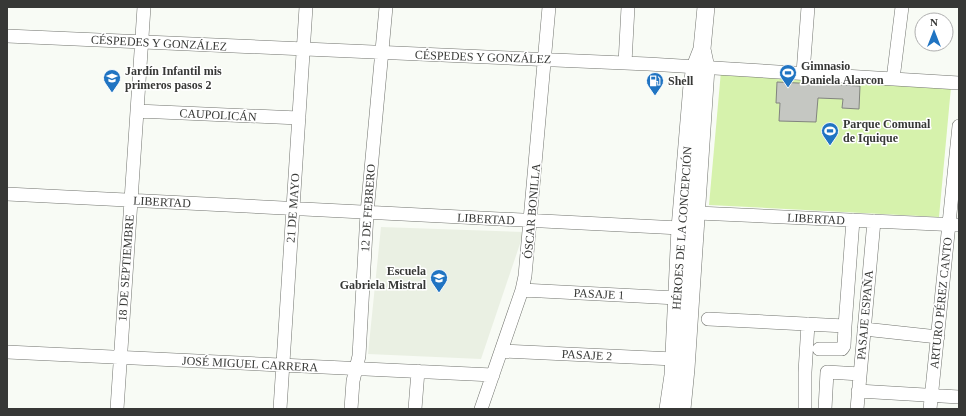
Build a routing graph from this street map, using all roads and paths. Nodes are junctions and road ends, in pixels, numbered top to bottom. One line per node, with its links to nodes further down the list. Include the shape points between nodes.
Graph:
1 (144, 7): 10 (street, 18 DE SEPTIEMBRE)
2 (306, 7): 11 (street, 21 DE MAYO)
3 (386, 7): 12 (street, 12 DE FEBRERO)
4 (549, 7): 13 (street, ÓSCAR BONILLA)
5 (628, 7): 14 (street)
6 (706, 7): 15 (main road, HÉROES DE LA CONCEPCIÓN)
7 (808, 7): 16 (street)
8 (902, 7): 17 (street)
9 (7, 36): 10 (street, CÉSPEDES Y GONZÁLEZ)
10 (142, 42): 11 (street, CÉSPEDES Y GONZÁLEZ); 19 (street, 18 DE SEPTIEMBRE)
11 (303, 49): 12 (street, CÉSPEDES Y GONZÁLEZ); 20 (street, 21 DE MAYO)
12 (382, 53): 13 (street, CÉSPEDES Y GONZÁLEZ); 25 (street, 12 DE FEBRERO)
13 (545, 60): 14 (street, CÉSPEDES Y GONZÁLEZ); 28 (street, ÓSCAR BONILLA)
14 (625, 63): 15 (street, CÉSPEDES Y GONZÁLEZ)
15 (700, 67): 16 (street, CÉSPEDES Y GONZÁLEZ); 26 (main road, HÉROES DE LA CONCEPCIÓN); 31 (main road, HÉROES DE LA CONCEPCIÓN, via 692,85)
16 (803, 73): 17 (street, CÉSPEDES Y GONZÁLEZ)
17 (893, 79): 18 (street, CÉSPEDES Y GONZÁLEZ)
18 (959, 83)
19 (137, 111): 20 (street, CAUPOLICÁN); 23 (street, 18 DE SEPTIEMBRE)
20 (298, 118): 24 (street, 21 DE MAYO)
21 (959, 126): 30 (street, ARTURO PÉREZ CANTO)
22 (7, 194): 23 (street, LIBERTAD)
23 (131, 200): 24 (street, LIBERTAD); 42 (street, 18 DE SEPTIEMBRE)
24 (293, 209): 25 (street, LIBERTAD); 44 (street, 21 DE MAYO)
25 (367, 213): 28 (street, LIBERTAD); 45 (street, 12 DE FEBRERO, via 359,356)
26 (696, 213): 27 (street, LIBERTAD); 31 (street); 60 (main road, HÉROES DE LA CONCEPCIÓN)
27 (853, 220): 29 (street, LIBERTAD); 36 (street)
28 (531, 221): 31 (street, LIBERTAD); 32 (street, ÓSCAR BONILLA)
29 (874, 222): 30 (street, LIBERTAD); 37 (street, PASAJE ESPAÑA)
30 (954, 225): 38 (street, ARTURO PÉREZ CANTO)
31 (680, 228): 33 (main road, HÉROES DE LA CONCEPCIÓN)
32 (522, 290): 33 (street, PASAJE 1); 40 (street, ÓSCAR BONILLA)
33 (677, 298): 43 (main road, HÉROES DE LA CONCEPCIÓN)
34 (708, 319): 35 (street)
35 (808, 324): 36 (street); 47 (street)
36 (845, 326): 39 (street, via 842,349)
37 (864, 329): 38 (street); 49 (street, PASAJE ESPAÑA)
38 (938, 337): 52 (street, ARTURO PÉREZ CANTO)
39 (819, 350)
40 (501, 351): 43 (street, PASAJE 2); 50 (street, ÓSCAR BONILLA)
41 (7, 352): 42 (street, JOSÉ MIGUEL CARRERA)
42 (120, 358): 44 (street, JOSÉ MIGUEL CARRERA); 54 (street, 18 DE SEPTIEMBRE)
43 (674, 359): 59 (main road, HÉROES DE LA CONCEPCIÓN)
44 (283, 365): 45 (street, JOSÉ MIGUEL CARRERA); 55 (street, 21 DE MAYO)
45 (356, 368): 46 (street, JOSÉ MIGUEL CARRERA); 56 (street, 12 DE FEBRERO)
46 (418, 371): 50 (street, JOSÉ MIGUEL CARRERA); 57 (street)
47 (805, 372): 48 (street); 61 (street)
48 (828, 372): 49 (street); 62 (street)
49 (860, 374): 51 (street, PASAJE ESPAÑA)
50 (493, 375): 58 (street, ÓSCAR BONILLA)
51 (858, 391): 52 (street); 63 (street, PASAJE ESPAÑA)
52 (932, 395): 53 (street); 64 (street, ARTURO PÉREZ CANTO)
53 (959, 397)
54 (117, 409)
55 (280, 409)
56 (351, 409)
57 (415, 409)
58 (481, 409)
59 (668, 409)
60 (682, 409)
61 (805, 409)
62 (825, 409)
63 (857, 409)
64 (930, 409)

